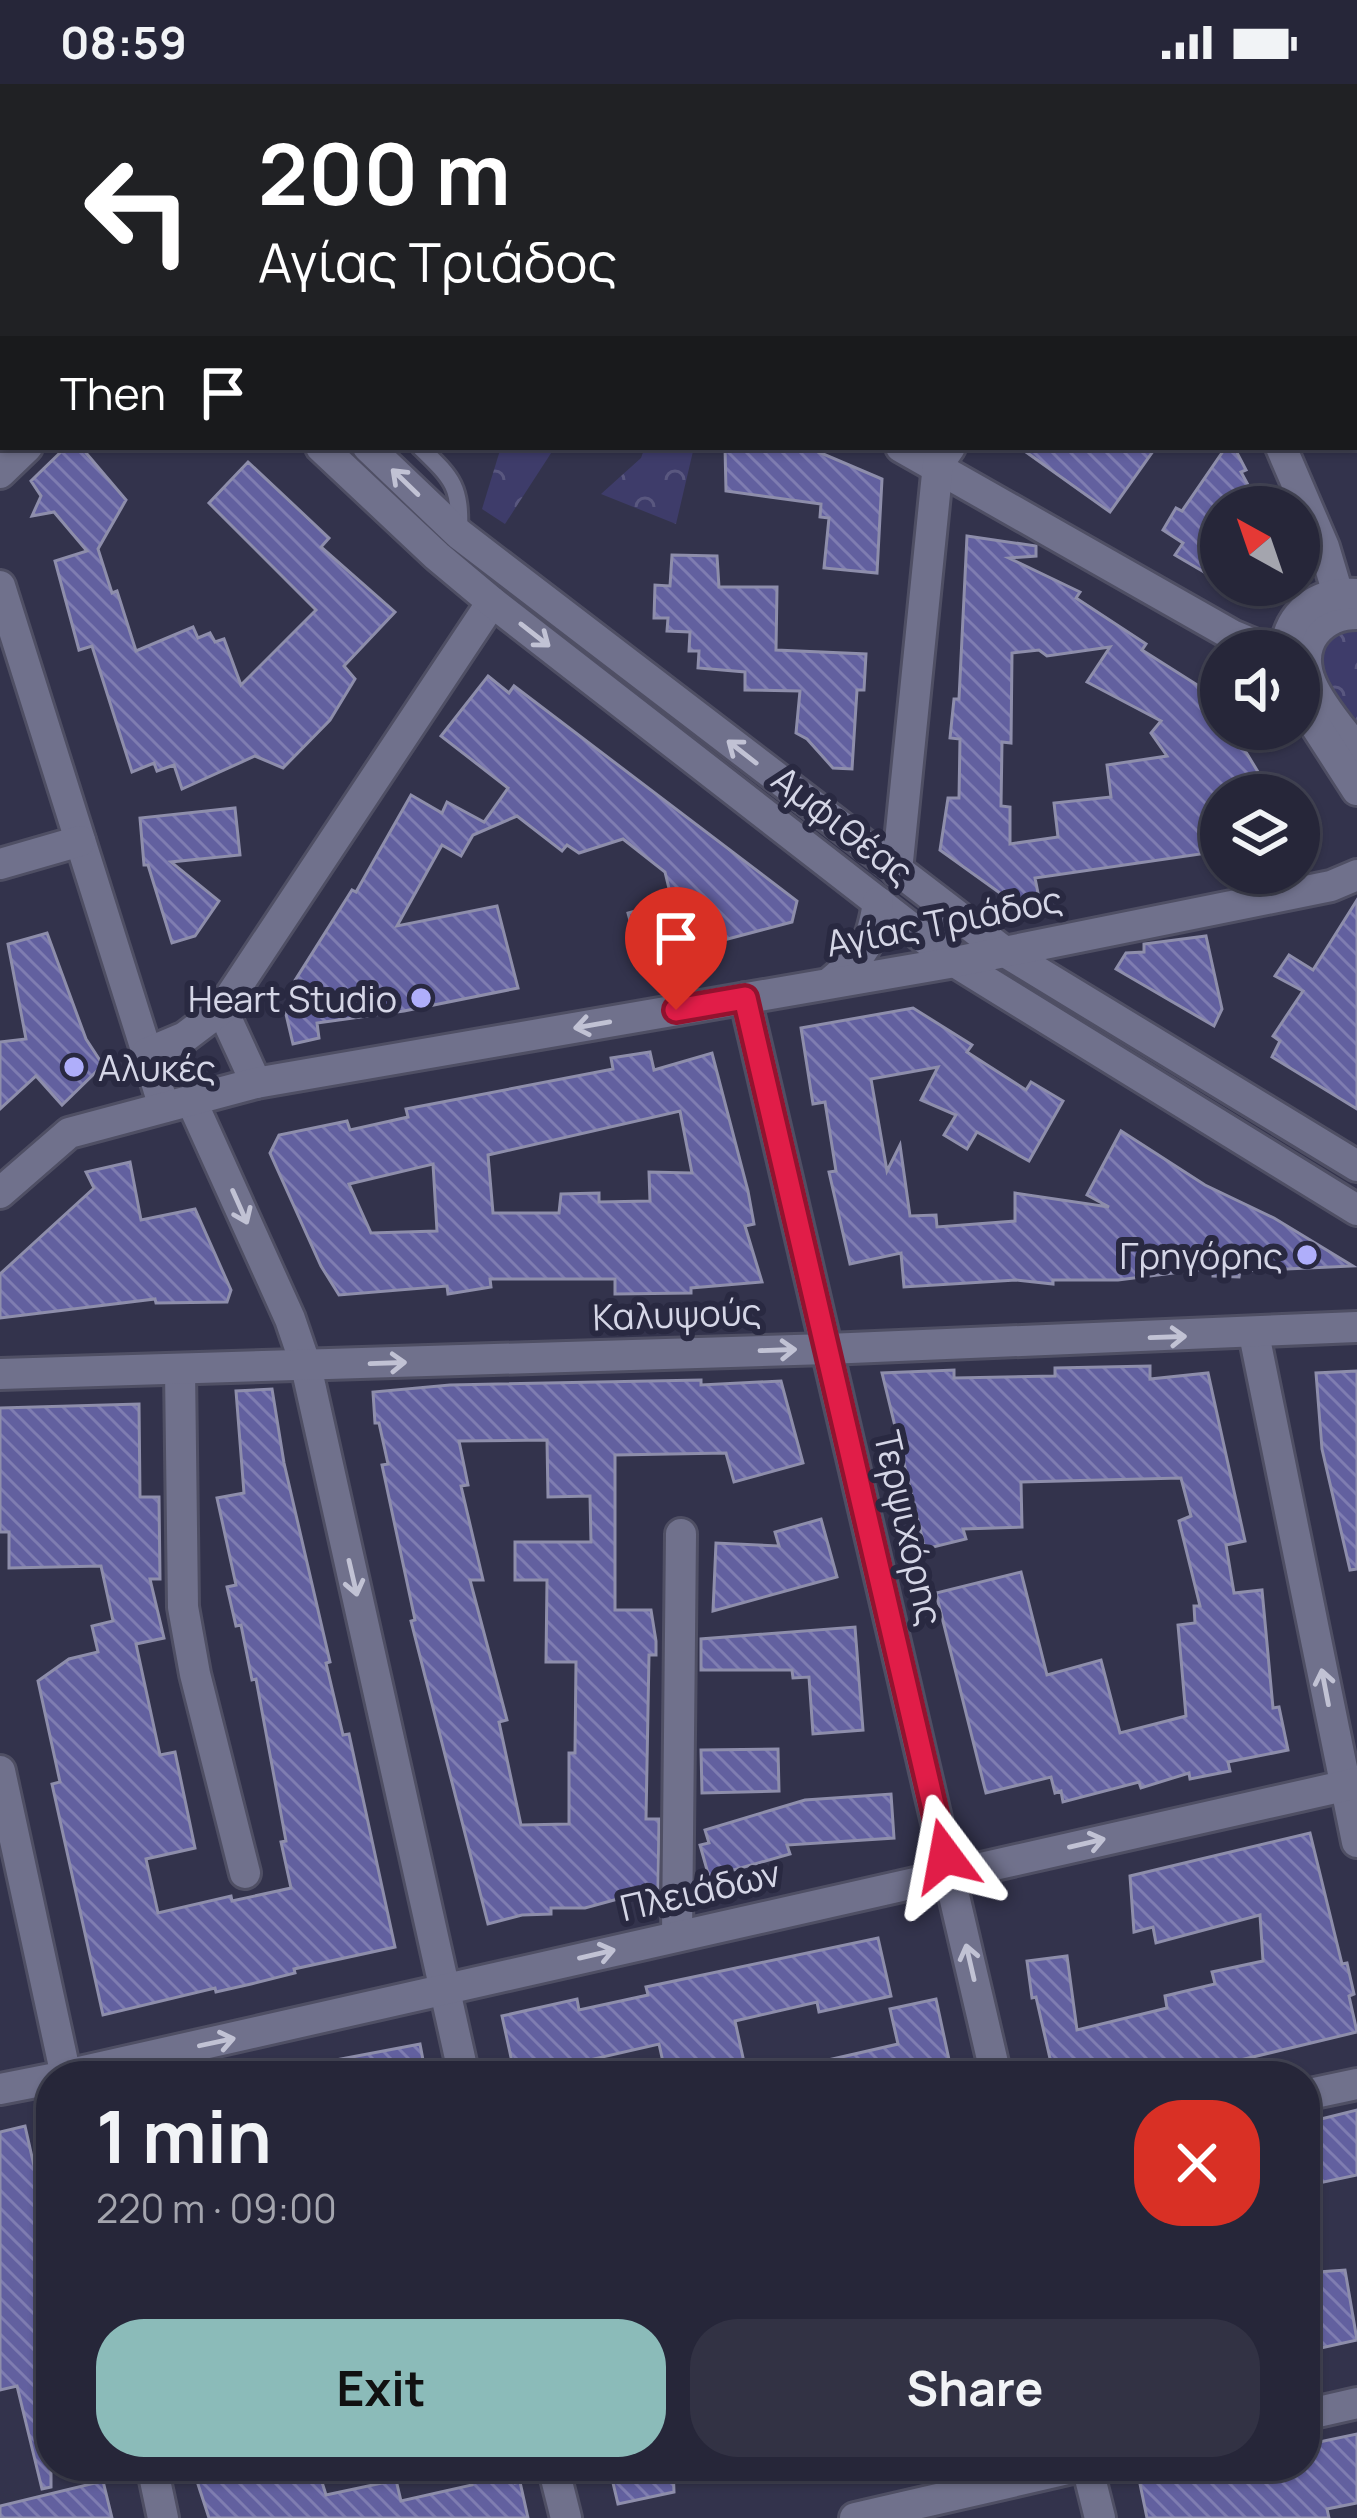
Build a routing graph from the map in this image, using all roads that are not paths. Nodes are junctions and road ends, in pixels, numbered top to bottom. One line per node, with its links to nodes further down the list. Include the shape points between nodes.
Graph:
1 (24, 450): 7 (street)
2 (324, 450): 11 (street, Αμφιθέας)
3 (371, 450): 8 (street, Αμφιθέας, one-way to 3)
4 (423, 450): 8 (lane, via 458,491)
5 (1282, 450): 10 (street)
6 (944, 456): 12 (street); 19 (street)
7 (0, 473)
8 (459, 535): 19 (street, Αμφιθέας, one-way to 8)
9 (0, 586): 17 (street)
10 (1350, 600): 13 (street, via 1314,602); 15 (street, via 1319,628 1306,660 1312,686)
11 (492, 602): 21 (street, Αμφιθέας, one-way to 21); 26 (street)
12 (1224, 630)
13 (1289, 630)
14 (1320, 733): 16 (street)
15 (1357, 750)
16 (1357, 790)
17 (80, 841): 18 (street); 27 (street)
18 (0, 864)
19 (897, 871): 22 (street, Αμφιθέας)
20 (1357, 874): 22 (street, Αγίας Τριάδος, via 1331,886)
21 (878, 902): 23 (street, Αμφιθέας); 24 (street, via 860,957)
22 (1002, 950): 23 (street, Αγίας Τριάδος); 30 (street, Αμφιθέας)
23 (955, 962): 24 (street, Αγίας Τριάδος); 32 (street, Αμφιθέας)
24 (830, 983): 25 (street, Αγίας Τριάδος)
25 (745, 998): 28 (street, Αγίας Τριάδος, one-way to 28); 35 (street, Τερψιχόρης)
26 (222, 1009): 27 (street); 28 (street)
27 (147, 1053): 29 (street)
28 (256, 1083): 29 (street, Αγίας Τριάδος)
29 (177, 1103): 31 (street, Αγίας Τριάδος, via 68,1133); 36 (street, one-way to 36, via 290,1319)
30 (1357, 1166)
31 (0, 1193)
32 (1357, 1210)
33 (1357, 1327): 34 (street, Καλυψούς)
34 (1254, 1334): 35 (street, Καλυψούς, one-way to 34); 41 (street, one-way to 34)
35 (827, 1349): 36 (street, Καλυψούς, one-way to 35); 44 (street, Τερψιχόρης)
36 (306, 1366): 37 (street, Καλυψούς); 46 (street, one-way to 46)
37 (180, 1370): 38 (street, Καλυψούς); 43 (street, via 183,1607)
38 (0, 1374)
39 (681, 1534): 45 (street)
40 (0, 1771): 47 (street)
41 (1351, 1785): 42 (street); 44 (street, Πλειάδων, one-way to 41)
42 (1357, 1842)
43 (245, 1873)
44 (949, 1874): 45 (street, Πλειάδων); 50 (street, Τερψιχόρης, one-way to 44)
45 (677, 1935): 46 (street, Πλειάδων, one-way to 45)
46 (446, 1989): 48 (street, Πλειάδων, one-way to 46); 49 (street)
47 (61, 2061)
48 (130, 2061)
49 (461, 2061)
50 (993, 2061)
51 (36, 2081): 53 (street)
52 (1357, 2084): 54 (street)
53 (0, 2089)
54 (1320, 2092)
55 (1357, 2403): 56 (street)
56 (1320, 2412)
57 (155, 2481): 61 (street)
58 (557, 2481): 62 (street)
59 (1018, 2481): 63 (street)
60 (1089, 2481): 64 (street)
61 (164, 2518)
62 (566, 2518)
63 (855, 2518)
64 (1100, 2518)

